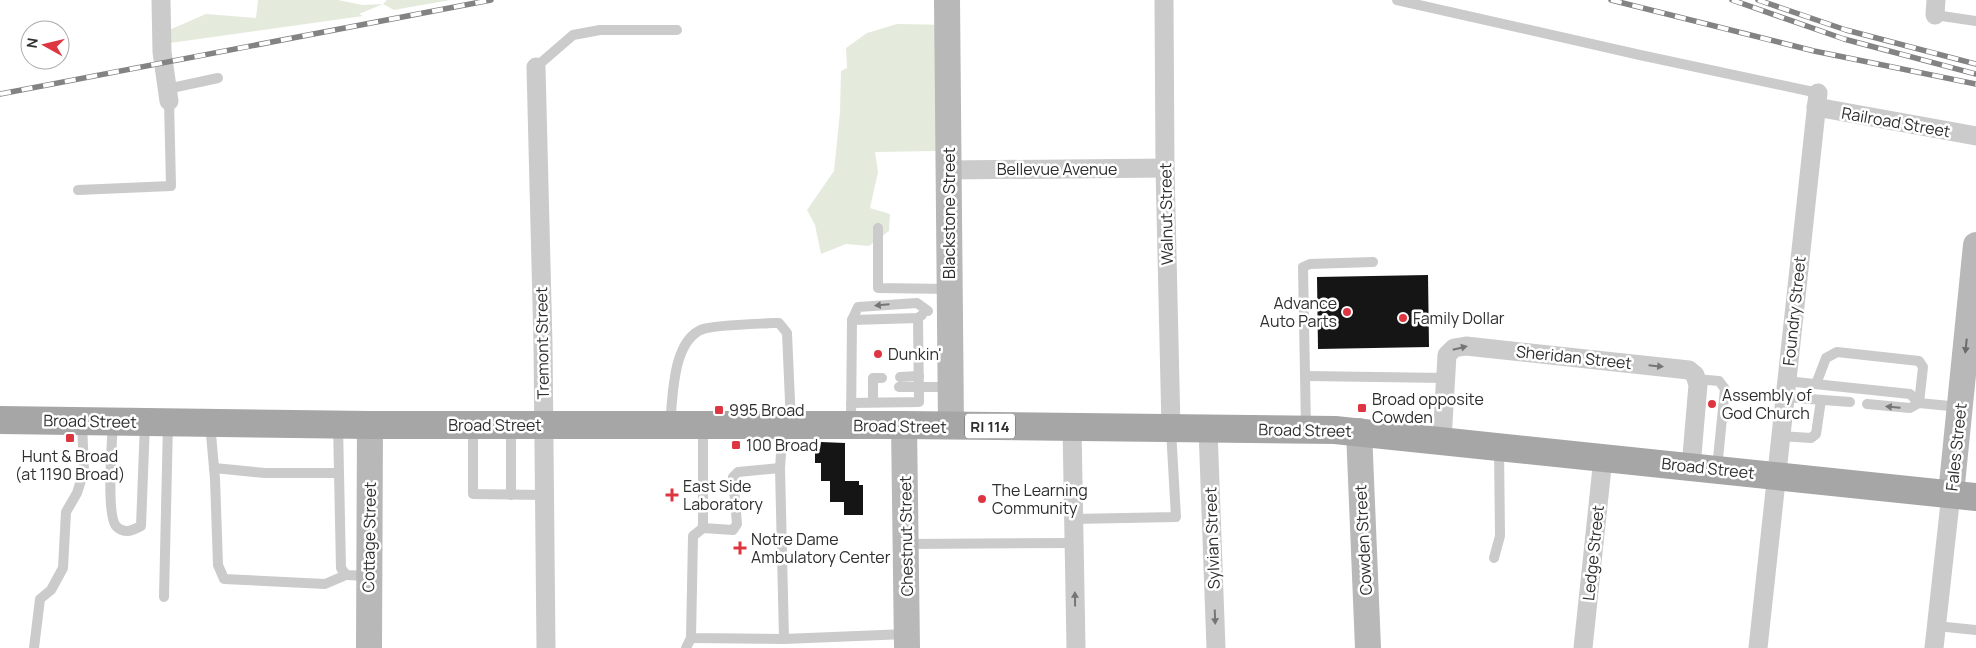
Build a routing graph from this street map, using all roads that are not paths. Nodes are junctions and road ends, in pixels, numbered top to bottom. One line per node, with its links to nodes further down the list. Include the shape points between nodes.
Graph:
1 (161, 0): 10 (street)
2 (947, 0): 14 (street, Blackstone Street)
3 (1164, 0): 13 (street, Walnut Street)
4 (1397, 0): 11 (lane, via 1640,55)
5 (1936, 7): 6 (lane)
6 (1976, 21)
7 (677, 30): 8 (lane, via 600,30 573,35)
8 (536, 68): 48 (street, Tremont Street)
9 (218, 78): 10 (lane)
10 (168, 95): 15 (lane, via 171,186)
11 (1817, 100): 12 (street, Railroad Street); 30 (street, Foundry Street)
12 (1976, 136)
13 (1165, 168): 14 (street, Bellevue Avenue); 54 (street, Walnut Street)
14 (949, 170): 19 (street, Blackstone Street)
15 (78, 190)
16 (878, 228): 19 (lane, via 878,288)
17 (1976, 245): 36 (street, Fales Street, one-way to 36)
18 (1373, 262): 23 (lane, via 1303,267)
19 (943, 304): 20 (lane); 21 (lane, one-way to 21, via 917,302 858,307); 29 (street, Blackstone Street)
20 (918, 318): 21 (lane); 22 (lane)
21 (852, 320): 37 (lane)
22 (919, 376): 28 (lane); 28 (lane, via 900,382)
23 (1306, 376): 24 (lane); 56 (lane)
24 (1446, 378): 25 (street, Sheridan Street, one-way to 25, via 1447,355 1454,348 1466,346 1690,370); 59 (street, Sheridan Street)
25 (1696, 379): 64 (street); 64 (lane, via 1719,381 1725,389)
26 (879, 384): 32 (lane)
27 (1816, 384): 30 (lane); 34 (lane, via 1910,394); 34 (lane, via 1826,358 1837,352 1919,360 1923,367)
28 (919, 387): 29 (lane); 38 (lane)
29 (951, 387): 52 (street, Blackstone Street)
30 (1785, 389): 31 (lane); 58 (street, Foundry Street)
31 (1821, 400): 33 (lane); 58 (lane, via 1816,434 1811,438)
32 (873, 402): 37 (lane); 38 (lane)
33 (1850, 402)
34 (1919, 403): 35 (lane, one-way to 35, via 1910,408); 36 (lane)
35 (1867, 404)
36 (1960, 408): 68 (street, Fales Street)
37 (851, 414): 38 (main road, Broad Street / RI 114); 51 (main road, Broad Street / RI 114)
38 (916, 416): 52 (main road, Broad Street / RI 114); 73 (street, Chestnut Street)
39 (0, 420): 40 (main road, Broad Street / RI 114)
40 (82, 422): 41 (main road, Broad Street / RI 114); 83 (lane, via 84,471 66,512 63,568 52,590 40,599)
41 (113, 422): 42 (main road, Broad Street / RI 114); 42 (lane, via 110,510 115,525 129,532 141,526)
42 (156, 422): 43 (main road, Broad Street / RI 114); 76 (lane)
43 (210, 423): 44 (main road, Broad Street / RI 114); 62 (lane)
44 (338, 425): 45 (main road, Broad Street / RI 114); 65 (lane)
45 (370, 425): 46 (main road, Broad Street / RI 114); 75 (street, Cottage Street)
46 (473, 425): 47 (main road, Broad Street / RI 114); 67 (lane, via 473,494)
47 (511, 425): 48 (main road, Broad Street / RI 114); 67 (lane)
48 (543, 425): 49 (main road, Broad Street / RI 114); 69 (street, Tremont Street)
49 (670, 425): 50 (main road, Broad Street / RI 114); 51 (lane, via 676,364 690,338 702,329 779,323 787,333)
50 (703, 425): 51 (main road, Broad Street / RI 114); 71 (lane)
51 (787, 425): 63 (lane)
52 (951, 426): 53 (main road, Broad Street / RI 114)
53 (1072, 427): 54 (main road, Broad Street / RI 114); 70 (street)
54 (1171, 428): 55 (main road, Broad Street / RI 114); 70 (lane, via 1176,517)
55 (1208, 429): 56 (main road, Broad Street / RI 114); 87 (street, Sylvian Street, one-way to 87)
56 (1306, 430): 57 (main road, Broad Street / RI 114)
57 (1358, 431): 59 (main road, Broad Street / RI 114); 88 (street, Cowden Street)
58 (1780, 436): 66 (street, Foundry Street)
59 (1442, 440): 60 (main road, Broad Street / RI 114)
60 (1499, 447): 61 (main road, Broad Street / RI 114); 74 (lane, via 1500,536)
61 (1603, 458): 64 (main road, Broad Street / RI 114); 89 (street, Ledge Street)
62 (214, 468): 65 (lane, via 265,474); 75 (lane, via 218,565 224,579 325,584)
63 (780, 468): 71 (lane, via 738,472 733,477 738,524 733,530); 79 (lane)
64 (1704, 468): 66 (main road, Broad Street / RI 114)
65 (338, 473): 75 (lane, via 341,568)
66 (1776, 475): 68 (main road, Broad Street / RI 114); 90 (street, Foundry Street)
67 (511, 495): 69 (lane)
68 (1964, 495): 77 (street, Fales Street)
69 (544, 496): 85 (street, Tremont Street)
70 (1073, 519): 72 (street)
71 (703, 528): 81 (lane, via 694,536)
72 (1074, 543): 73 (lane); 86 (street, one-way to 72)
73 (906, 544): 80 (street, Chestnut Street)
74 (1494, 558)
75 (357, 575): 84 (street, Cottage Street)
76 (164, 597)
77 (1936, 626): 78 (lane); 91 (street, Fales Street)
78 (1976, 630)
79 (784, 639): 81 (lane); 82 (lane)
80 (907, 641): 82 (lane)
81 (689, 643)
82 (813, 643)
83 (34, 648)
84 (369, 648)
85 (546, 648)
86 (1076, 648)
87 (1216, 648)
88 (1368, 648)
89 (1583, 648)
90 (1758, 648)
91 (1934, 648)

